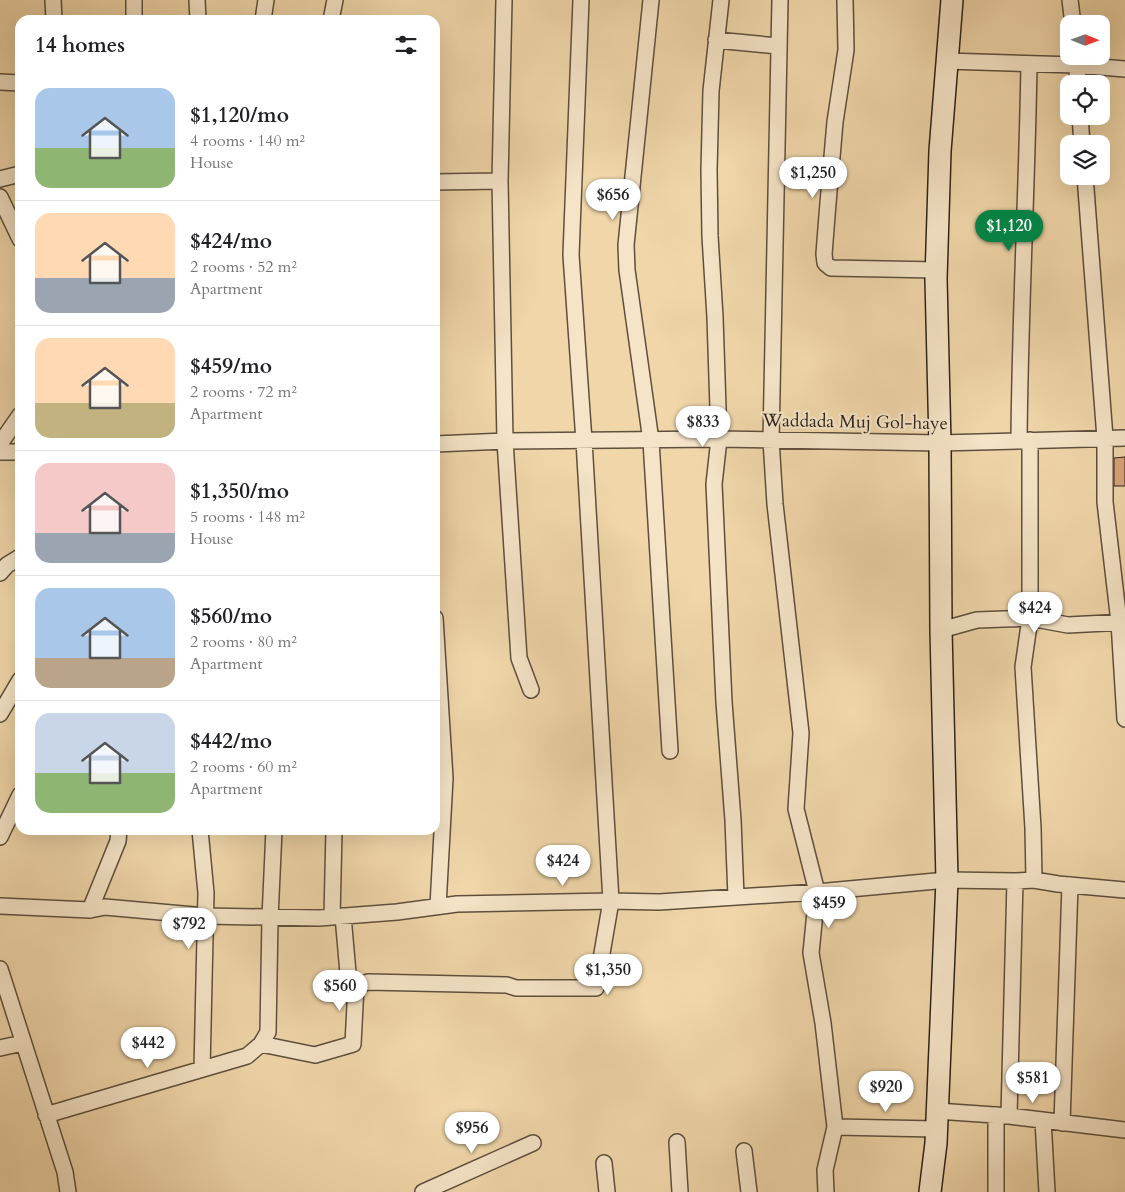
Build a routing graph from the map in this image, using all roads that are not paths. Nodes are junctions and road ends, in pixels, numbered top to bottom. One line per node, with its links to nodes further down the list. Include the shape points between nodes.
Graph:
1 (54, 0): 14 (street)
2 (134, 0): 15 (street)
3 (197, 0): 16 (street)
4 (266, 0): 17 (street)
5 (335, 0): 18 (street)
6 (504, 0): 31 (street)
7 (581, 0): 43 (street, via 570,255)
8 (651, 0): 44 (street, via 626,245)
9 (721, 0): 20 (street)
10 (780, 0): 21 (street)
11 (845, 0): 36 (street, via 846,50 835,122 824,254 826,263 831,268)
12 (952, 0): 22 (main road)
13 (1070, 0): 19 (street)
14 (54, 15)
15 (134, 15)
16 (198, 15)
17 (264, 15)
18 (332, 15)
19 (1072, 15)
20 (716, 40): 21 (street); 40 (street, via 711,91 710,236)
21 (778, 46): 41 (street)
22 (947, 61): 24 (street); 36 (main road, via 940,151)
23 (1060, 62): 24 (street)
24 (1028, 64): 42 (street, via 1020,353)
25 (1100, 65): 26 (street)
26 (1125, 69)
27 (0, 82): 28 (street)
28 (15, 84)
29 (15, 175): 30 (street)
30 (0, 179)
31 (500, 181): 32 (street); 45 (street)
32 (440, 182)
33 (1086, 185): 38 (street)
34 (0, 198): 35 (street)
35 (15, 229)
36 (937, 270): 46 (main road)
37 (15, 422): 47 (street)
38 (1105, 438): 39 (street, Waddada Muj Gol-haye); 42 (street, Waddada Muj Gol-haye); 54 (street, via 1105,502)
39 (1125, 438)
40 (719, 439): 41 (street, Waddada Muj Gol-haye); 44 (street, Waddada Muj Gol-haye); 74 (street, via 714,484)
41 (771, 440): 46 (street, Waddada Muj Gol-haye); 73 (street, via 775,504 801,733 796,809)
42 (1024, 440): 46 (street, Waddada Muj Gol-haye); 53 (street)
43 (584, 441): 44 (street, Waddada Muj Gol-haye); 45 (street, Waddada Muj Gol-haye); 75 (street)
44 (651, 441): 61 (street)
45 (505, 442): 48 (street, Waddada Muj Gol-haye); 57 (street, via 519,658)
46 (940, 443): 55 (main road)
47 (0, 444)
48 (440, 444)
49 (0, 452): 50 (street)
50 (15, 452)
51 (15, 560): 52 (street)
52 (0, 573)
53 (1030, 618): 54 (street, via 1068,625); 55 (street, via 977,620); 69 (street, via 1023,667)
54 (1122, 622): 60 (street)
55 (941, 630): 68 (main road)
56 (15, 688): 59 (street)
57 (531, 690)
58 (440, 698): 77 (street, via 445,778)
59 (0, 714)
60 (1125, 719)
61 (670, 751)
62 (15, 806): 67 (street)
63 (119, 835): 78 (street)
64 (200, 835): 79 (street)
65 (274, 835): 81 (street)
66 (334, 835): 80 (street)
67 (0, 837)
68 (947, 880): 70 (street); 73 (street); 90 (main road)
69 (1034, 880): 70 (street); 71 (street)
70 (1015, 881): 89 (street)
71 (1070, 885): 72 (street); 92 (street)
72 (1125, 890)
73 (818, 892): 74 (street); 93 (street, via 811,953)
74 (736, 897): 75 (street, via 659,902)
75 (610, 901): 77 (street); 83 (street, via 596,988 368,982)
76 (0, 906): 78 (street)
77 (438, 906): 80 (street)
78 (90, 910): 79 (street, via 105,907)
79 (205, 916): 81 (street); 87 (street)
80 (337, 917): 81 (street); 83 (street, via 348,973)
81 (270, 918): 85 (street, via 268,1032)
82 (0, 969): 84 (street)
83 (356, 986): 85 (street, via 353,1044 314,1055)
84 (23, 1044): 86 (street); 88 (street)
85 (261, 1044): 87 (street, via 247,1056)
86 (0, 1048)
87 (202, 1069): 88 (street)
88 (46, 1115): 99 (street, via 65,1172)
89 (1002, 1116): 90 (street); 91 (street); 106 (street)
90 (937, 1120): 93 (street); 105 (main road)
91 (1044, 1120): 92 (street); 107 (street)
92 (1062, 1123): 94 (street)
93 (835, 1127): 104 (street, via 825,1170)
94 (1125, 1130)
95 (677, 1142): 102 (street)
96 (533, 1143): 100 (street)
97 (744, 1151): 103 (street)
98 (604, 1163): 101 (street)
99 (68, 1192)
100 (424, 1192)
101 (607, 1192)
102 (680, 1192)
103 (748, 1192)
104 (826, 1192)
105 (930, 1192)
106 (996, 1192)
107 (1047, 1192)

